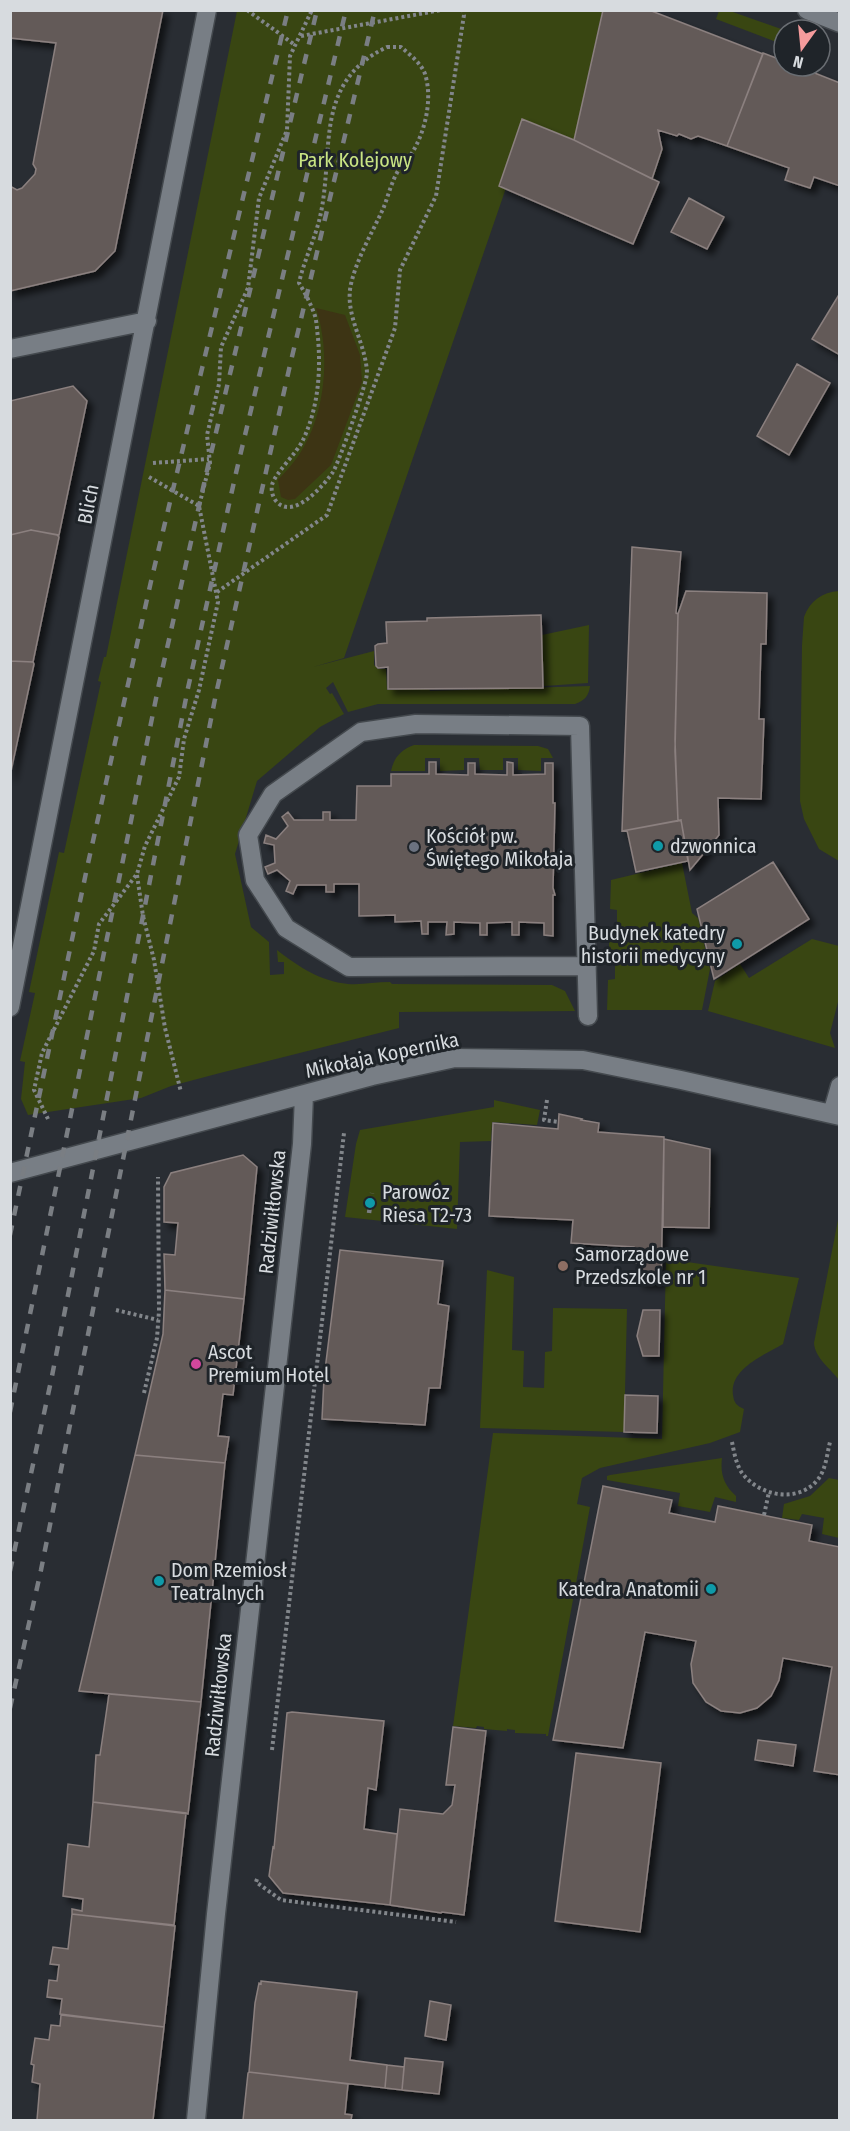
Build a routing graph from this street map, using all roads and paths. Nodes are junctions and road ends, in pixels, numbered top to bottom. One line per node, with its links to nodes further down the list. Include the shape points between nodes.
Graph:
1 (207, 10): 10 (street, Blich)
2 (247, 10): 9 (path)
3 (312, 10): 8 (path)
4 (441, 10): 8 (path)
5 (463, 10): 13 (path, via 436,196 400,270 395,328)
6 (807, 10): 7 (street)
7 (840, 23)
8 (300, 36): 9 (path)
9 (295, 45): 14 (path, via 290,56 287,130 258,198 248,288 221,346 219,384 207,435)
10 (147, 321): 11 (street); 23 (street, Blich)
11 (10, 349)
12 (367, 375): 13 (path); 17 (path); 17 (path, via 354,324 350,286 398,170 420,138 428,98 425,74 401,47 374,54 354,72 341,88 330,119 320,218 299,283 315,317 320,364 317,393 303,441 272,482 271,492 280,505 298,505)
13 (372, 389): 16 (path)
14 (209, 459): 15 (path); 19 (path)
15 (145, 463)
16 (345, 466): 17 (path); 20 (path, via 327,515)
17 (333, 471)
18 (143, 474): 19 (path)
19 (199, 506): 20 (path)
20 (217, 592): 21 (path, via 179,777 145,846)
21 (137, 874): 26 (path, via 142,916); 30 (path, via 99,924 94,951 42,1053 34,1090)
22 (587, 966): 22 (street, via 580,726 416,724 361,732 273,794 248,835 255,880 286,928 349,967); 24 (street)
23 (10, 1007)
24 (588, 1016)
25 (840, 1086): 29 (street)
26 (181, 1092)
27 (303, 1095): 29 (street, Mikołaja Kopernika, via 455,1058 583,1060); 33 (street, Mikołaja Kopernika); 45 (street, Radziwiłłowska, via 302,1144)
28 (548, 1100): 31 (path, via 544,1120)
29 (836, 1115)
30 (48, 1119)
31 (559, 1122)
32 (344, 1133): 42 (path)
33 (10, 1173)
34 (158, 1177): 36 (path)
35 (116, 1310): 36 (path)
36 (158, 1320): 37 (path)
37 (144, 1393)
38 (732, 1442): 40 (path, via 743,1474 758,1489)
39 (830, 1442): 40 (path, via 822,1473 807,1489 789,1496)
40 (769, 1492): 41 (path)
41 (764, 1515)
42 (272, 1751)
43 (258, 1870): 44 (path, via 256,1882 281,1900)
44 (456, 1922)
45 (196, 2121)

